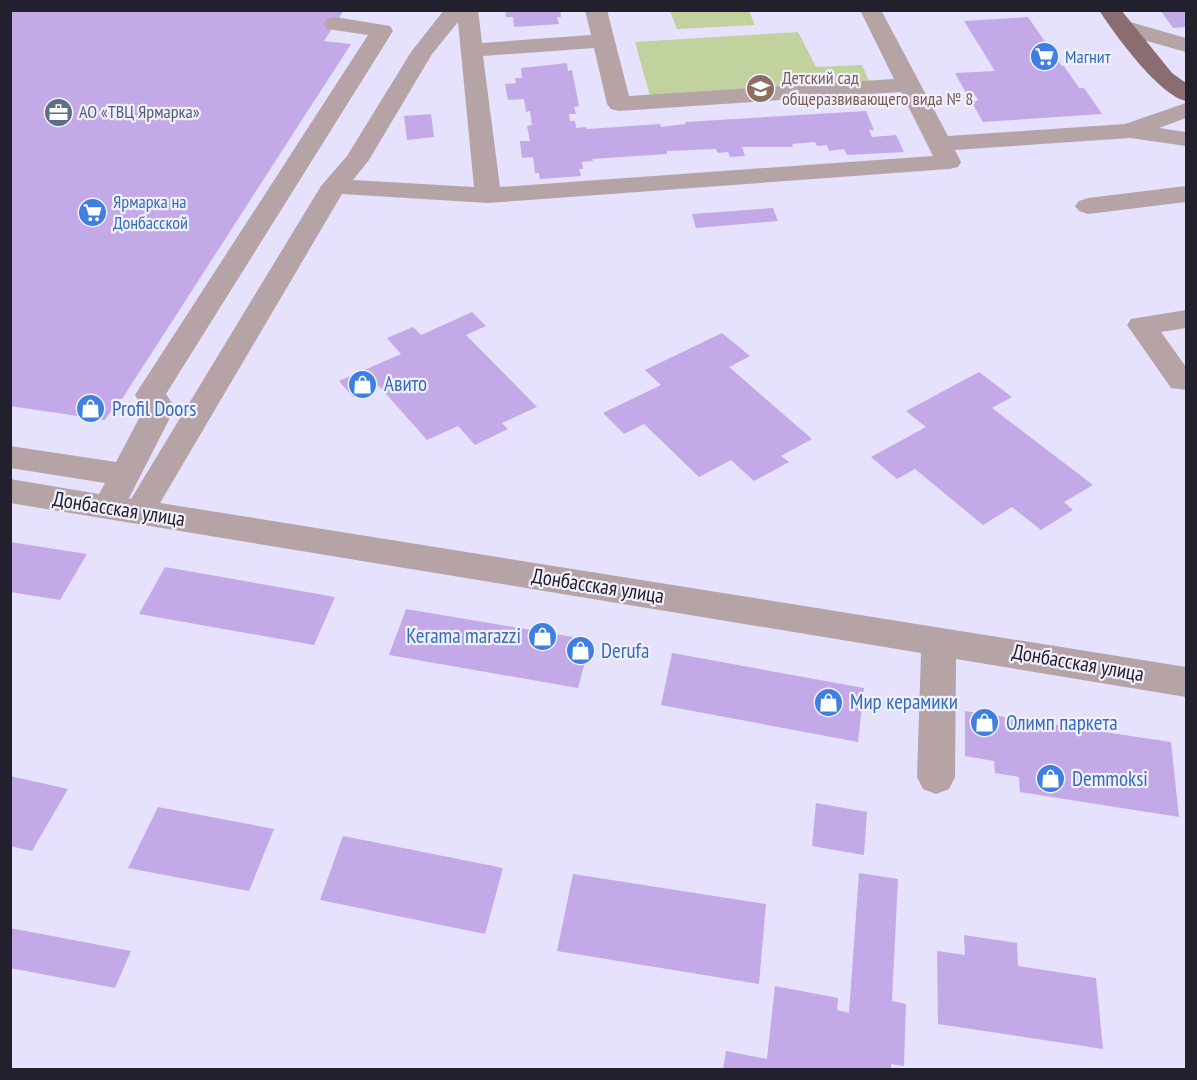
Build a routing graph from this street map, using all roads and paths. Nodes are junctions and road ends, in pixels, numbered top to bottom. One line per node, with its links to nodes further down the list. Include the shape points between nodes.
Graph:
1 (456, 10): 18 (street, via 422,52 357,160)
2 (467, 10): 9 (street)
3 (596, 10): 7 (street)
4 (870, 10): 11 (street)
5 (1116, 19): 8 (street); 10 (main road)
6 (335, 24): 25 (street, via 382,31 150,395 160,408)
7 (603, 41): 9 (street); 11 (street, via 619,104)
8 (1186, 45)
9 (471, 50): 20 (street)
10 (1164, 78): 12 (main road); 13 (street)
11 (909, 85): 17 (street)
12 (1186, 94)
13 (1186, 104)
14 (1186, 110): 15 (street)
15 (1128, 131): 16 (street); 17 (street)
16 (1186, 139)
17 (939, 144): 20 (street, via 948,162)
18 (334, 186): 20 (street); 27 (street)
19 (1186, 194): 21 (street)
20 (488, 195)
21 (1088, 206)
22 (1186, 319): 23 (street, via 1141,325)
23 (1185, 383)
24 (10, 457): 25 (street)
25 (124, 475): 27 (street)
26 (10, 491): 27 (street, Донбасская улица)
27 (123, 509): 28 (street, Донбасская улица)
28 (939, 642): 29 (street, Донбасская улица); 30 (street)
29 (1186, 682)
30 (936, 777)

